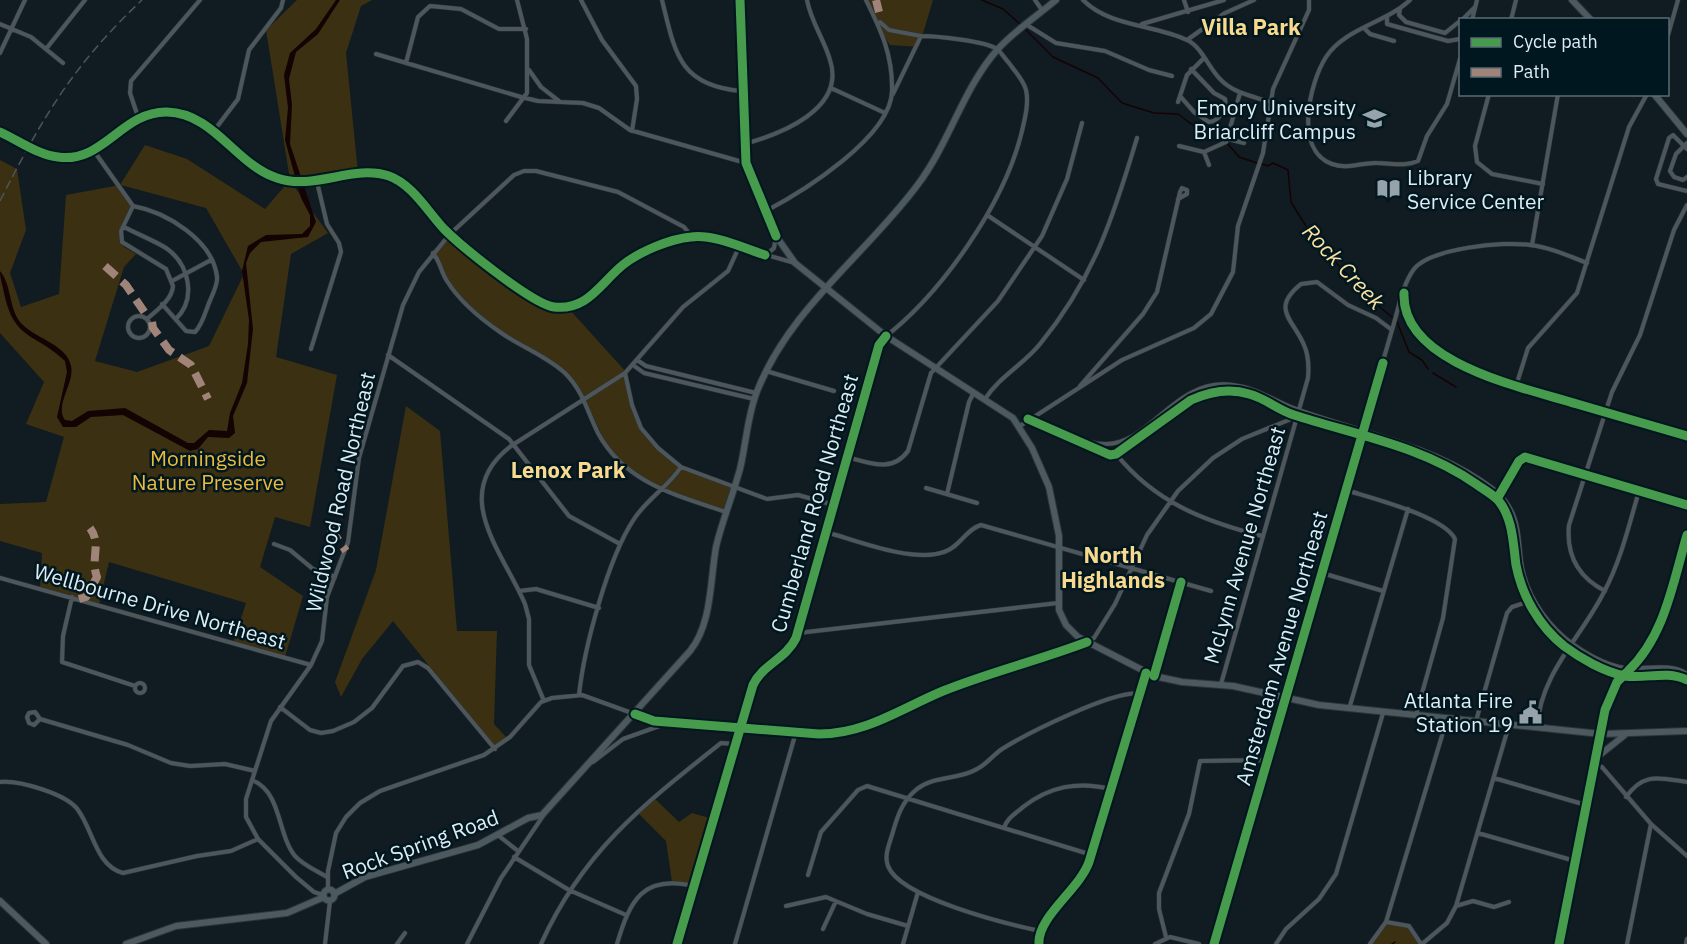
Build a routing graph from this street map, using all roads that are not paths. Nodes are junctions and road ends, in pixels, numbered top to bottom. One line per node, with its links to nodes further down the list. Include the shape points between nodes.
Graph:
1 (25, 0): 41 (street)
2 (85, 0): 47 (street)
3 (200, 0): 72 (street, via 131,81 130,93)
4 (283, 0): 77 (street, via 249,50 238,99)
5 (517, 0): 40 (street)
6 (581, 0): 75 (street, via 602,40 636,86)
7 (662, 0): 59 (street, via 674,45 686,67 706,84)
8 (740, 0): 59 (street)
9 (807, 0): 58 (street, via 831,63)
10 (866, 0): 28 (street)
11 (1035, 0): 25 (street)
12 (1056, 0): 25 (street)
13 (1083, 0): 38 (street, via 1099,13)
14 (1184, 0): 26 (street)
15 (1224, 0): 26 (street)
16 (1254, 0): 45 (street, via 1225,13)
17 (1309, 0): 70 (street, via 1309,10 1279,72)
18 (1410, 0): 24 (street)
19 (1477, 0): 23 (street)
20 (1516, 0): 31 (street)
21 (1572, 0): 32 (street)
22 (1678, 0): 42 (street)
23 (1475, 7): 29 (street); 30 (street)
24 (1400, 9): 27 (street); 34 (street, via 1404,21 1445,33)
25 (1043, 11): 37 (street)
26 (1188, 12): 38 (street)
27 (1387, 16): 33 (street); 36 (street)
28 (876, 18): 43 (street, via 889,30); 61 (street, via 889,48)
29 (1463, 18)
30 (1472, 18)
31 (1512, 18)
32 (1589, 18)
33 (1376, 22): 36 (street); 39 (street)
34 (1459, 22)
35 (0, 24): 41 (street)
36 (1387, 24): 44 (street, via 1448,41)
37 (1027, 25): 48 (street); 57 (street, via 1056,43 1104,51)
38 (1141, 25): 45 (street)
39 (1365, 28): 46 (street, via 1370,34); 54 (street, via 1327,55 1309,110 1311,141 1332,164 1357,167 1372,163 1408,165 1418,161 1427,136 1447,104)
40 (526, 29): 53 (street, via 506,30 461,9 430,6 418,18); 55 (street)
41 (11, 30): 47 (street, via 31,37); 49 (street)
42 (1669, 32)
43 (921, 36): 48 (street); 61 (street)
44 (1459, 39)
45 (1186, 40): 51 (street)
46 (1394, 41)
47 (46, 49): 52 (street)
48 (998, 49): 99 (street, Cumberland Road Northeast, via 1023,81 1026,103 1010,169); 116 (street, via 919,183)
49 (0, 53)
50 (376, 54): 53 (street)
51 (1204, 58): 56 (street); 60 (street, via 1220,79)
52 (63, 63)
53 (406, 63): 67 (street)
54 (1459, 65)
55 (528, 69): 67 (street); 68 (street, via 541,87)
56 (1191, 69): 62 (street); 62 (street, via 1225,99 1224,108 1217,120 1209,122)
57 (1172, 76)
58 (831, 88): 71 (street); 82 (street, via 813,111 782,132)
59 (742, 90): 82 (street)
60 (1240, 93): 70 (street); 80 (street)
61 (892, 94): 71 (street)
62 (1180, 96): 69 (street)
63 (1488, 96): 92 (street, via 1474,146 1477,162 1492,174)
64 (1558, 96): 92 (street)
65 (1646, 96): 111 (street, via 1631,122)
66 (1656, 96): 78 (street)
67 (524, 98): 68 (street); 73 (street)
68 (560, 101): 75 (street, via 599,108)
69 (1178, 102)
70 (1270, 102): 140 (street, via 1263,153 1238,226 1232,277 1211,314 1197,326 1127,357)
71 (885, 113): 98 (street, via 839,164)
72 (138, 117): 77 (street, via 177,113 196,119); 85 (street)
73 (506, 121)
74 (1082, 123): 106 (street, via 1067,179)
75 (632, 131): 87 (street)
76 (0, 132): 85 (street, via 58,158)
77 (213, 132): 91 (street, via 263,172 291,181)
78 (1687, 134)
79 (1137, 138): 114 (street, via 1098,255)
80 (1228, 140): 81 (street); 86 (street)
81 (1244, 143)
82 (744, 144): 87 (street)
83 (1179, 146): 86 (street)
84 (1686, 146): 89 (street, via 1673,161 1670,171); 93 (street, via 1674,135 1669,138 1656,179 1658,184)
85 (94, 151): 97 (street)
86 (1204, 152): 88 (street)
87 (746, 163): 98 (street)
88 (1209, 165)
89 (1674, 177): 90 (street); 93 (street)
90 (1687, 177)
91 (318, 182): 101 (street, via 363,172 391,177 409,189); 126 (street, via 327,224 341,252)
92 (1543, 184): 104 (street)
93 (1670, 187): 94 (street)
94 (1687, 191)
95 (1178, 199): 140 (street, via 1162,278 1153,298 1138,320)
96 (1687, 205): 149 (street, via 1674,230 1640,335)
97 (133, 207): 100 (street); 109 (street, via 188,230)
98 (765, 212): 102 (street)
99 (987, 215): 106 (street); 125 (street, Cumberland Road Northeast, via 939,281)
100 (123, 227): 112 (street, via 167,249); 115 (street, via 122,242 163,266)
101 (450, 234): 103 (street, Wildwood Road Northeast, via 510,178 532,171 628,196 684,227); 103 (street, via 531,298 560,308 587,299 632,259); 107 (street, Wildwood Road Northeast)
102 (776, 236): 108 (street, via 774,248); 110 (street)
103 (692, 237): 105 (street)
104 (1532, 245): 111 (street, Amsterdam Avenue Northeast); 117 (street, Amsterdam Avenue Northeast, via 1493,245 1432,257 1414,270)
105 (739, 247): 108 (street); 128 (street, via 728,272 683,307)
106 (1035, 247): 114 (street); 130 (street, via 992,308)
107 (433, 252): 127 (street, Wildwood Road Northeast, via 408,291); 142 (street, via 454,291 499,331 537,351 560,369)
108 (765, 255): 110 (street)
109 (211, 260): 112 (street); 121 (street, via 218,279 199,328 189,332)
110 (795, 263): 113 (street)
111 (1587, 263): 136 (street, via 1570,304 1528,348)
112 (186, 274): 115 (street); 121 (street, via 188,296)
113 (816, 280): 116 (street); 118 (street)
114 (1084, 280): 143 (street, via 1039,345)
115 (171, 281): 119 (street, via 173,291)
116 (826, 288): 118 (street); 125 (street)
117 (1404, 293): 122 (street); 123 (street, Amsterdam Avenue Northeast)
118 (819, 297): 131 (street)
119 (162, 304): 120 (street); 121 (street)
120 (147, 319): 120 (street, via 139,315 130,319 130,334 137,338 146,335 150,326)
121 (176, 319)
122 (1408, 320): 123 (street); 136 (street, via 1419,334 1469,370)
123 (1395, 321): 124 (street, Amsterdam Avenue Northeast)
124 (1392, 330): 148 (street, McLynn Avenue Northeast, via 1322,283 1308,281 1298,286 1284,310 1309,362); 153 (street, Amsterdam Avenue Northeast)
125 (886, 336): 130 (street); 163 (street, Cumberland Road Northeast, via 879,345)
126 (311, 349)
127 (388, 355): 158 (street); 190 (street, Wildwood Road Northeast, via 359,458 348,542)
128 (637, 360): 129 (street); 133 (street, via 646,366)
129 (633, 365): 132 (street); 135 (street, via 644,373)
130 (936, 369): 138 (street); 163 (street, via 931,373 911,446 904,457 883,466)
131 (766, 371): 137 (street); 141 (street)
132 (625, 373): 142 (street); 166 (street, via 641,428)
133 (698, 378): 135 (street); 141 (street)
134 (1227, 384): 139 (street); 144 (street, via 1193,391); 145 (street, via 1257,390)
135 (696, 385): 141 (street)
136 (1516, 386): 149 (street)
137 (834, 390)
138 (974, 392): 143 (street); 173 (street)
139 (1227, 392): 146 (street, via 1204,394); 147 (street, via 1248,393)
140 (1070, 394): 151 (street)
141 (755, 396): 168 (street)
142 (585, 399): 158 (street); 170 (street, via 597,431 612,454 634,475)
143 (985, 399): 152 (street)
144 (1179, 399): 146 (street); 157 (street)
145 (1284, 404): 147 (street); 148 (street)
146 (1183, 405): 160 (street)
147 (1281, 409): 150 (street)
148 (1298, 410): 150 (street, McLynn Avenue Northeast); 153 (street)
149 (1605, 412): 156 (street); 167 (street)
150 (1296, 417): 155 (street); 176 (street, via 1256,431 1227,448); 184 (street, McLynn Avenue Northeast)
151 (1028, 419): 152 (street); 154 (street)
152 (1020, 426): 187 (street, via 1049,487)
153 (1363, 429): 155 (street, Amsterdam Avenue Northeast); 164 (street)
154 (1055, 430): 159 (street); 161 (street)
155 (1362, 435): 165 (street); 171 (street, Amsterdam Avenue Northeast)
156 (1687, 436)
157 (1123, 441): 159 (street); 160 (street)
158 (515, 443): 186 (street, via 569,516); 193 (street, via 490,468 481,502 492,540)
159 (1099, 444): 161 (street)
160 (1127, 446): 162 (street)
161 (1098, 450): 162 (street)
162 (1116, 454): 176 (street)
163 (847, 457): 178 (street, Cumberland Road Northeast)
164 (1449, 460): 165 (street); 174 (street)
165 (1446, 465): 175 (street)
166 (681, 467): 168 (street); 170 (street)
167 (1584, 474): 172 (street); 174 (street, via 1525,457); 196 (street, via 1569,525 1569,547 1581,574)
168 (735, 485): 178 (street, via 767,499 798,495); 181 (street)
169 (926, 488): 173 (street)
170 (660, 490): 181 (street); 186 (street, via 636,516)
171 (1346, 490): 180 (street); 189 (street, Amsterdam Avenue Northeast)
172 (1639, 491): 179 (street); 196 (street)
173 (947, 494): 177 (street)
174 (1500, 494): 175 (street); 198 (street, via 1512,511)
175 (1497, 499): 198 (street, via 1508,519 1517,568)
176 (1168, 502): 184 (street, via 1205,520); 188 (street)
177 (977, 503)
178 (834, 505): 182 (street, Cumberland Road Northeast)
179 (1687, 506)
180 (1408, 508): 195 (street); 221 (street, via 1450,531 1456,542 1443,618)
181 (726, 512): 220 (street, via 701,636)
182 (826, 532): 187 (street, via 891,550 932,554 953,548 981,525); 201 (street, Cumberland Road Northeast)
183 (1687, 535): 206 (street, via 1658,630)
184 (1262, 536): 211 (street, McLynn Avenue Northeast)
185 (274, 544): 190 (street, via 290,550 314,570)
186 (620, 544): 200 (street)
187 (1058, 547): 188 (street); 199 (street)
188 (1131, 568): 192 (street); 202 (street, via 1107,617)
189 (1322, 573): 195 (street); 215 (street, Amsterdam Avenue Northeast)
190 (335, 577): 205 (street, Wildwood Road Northeast, via 327,597 322,641)
191 (0, 578): 197 (street, Wellbourne Drive Northeast)
192 (1181, 582): 194 (street); 209 (street)
193 (519, 591): 200 (street, via 536,589); 216 (street, via 529,619 529,665)
194 (1211, 591)
195 (1383, 591): 218 (street)
196 (1605, 591): 203 (street)
197 (72, 597): 205 (street, Wellbourne Drive Northeast); 212 (street, via 62,662)
198 (1531, 600): 203 (street); 204 (street, via 1541,622); 224 (street, via 1507,612)
199 (1059, 603): 201 (street); 202 (street, via 1066,625)
200 (599, 608): 214 (street, via 582,667)
201 (798, 633): 227 (street, Cumberland Road Northeast, via 790,649 757,676)
202 (1087, 642): 207 (street); 230 (street, via 944,691 862,729 832,734)
203 (1570, 642): 204 (street); 206 (street)
204 (1566, 647): 206 (street, via 1591,662); 228 (street, via 1551,676)
205 (311, 665): 217 (street, Wildwood Road Northeast)
206 (1627, 672): 208 (street, via 1674,668); 210 (street, via 1676,675); 231 (street, via 1608,701)
207 (1146, 673): 209 (street); 213 (street)
208 (1687, 674)
209 (1154, 676): 211 (street)
210 (1687, 680)
211 (1221, 684): 215 (street)
212 (135, 686)
213 (1140, 694): 243 (street); 245 (street, via 1129,693 1085,708 1004,748 975,770 929,783)
214 (579, 695): 216 (street); 220 (street)
215 (1286, 698): 218 (street); 235 (street, Amsterdam Avenue Northeast)
216 (544, 701): 234 (street)
217 (280, 707): 234 (street, via 310,730 333,731 372,708 403,666 418,662 428,668); 238 (street, Wildwood Road Northeast, via 271,720)
218 (1349, 709): 219 (street)
219 (1383, 713): 221 (street); 293 (street, via 1336,874)
220 (635, 714): 225 (street); 237 (street)
221 (1416, 716): 223 (street)
222 (40, 719): 238 (street, via 128,745 171,764 225,764)
223 (1447, 719): 224 (street); 272 (street)
224 (1476, 722): 226 (street)
225 (676, 723): 227 (street); 237 (street, via 633,734)
226 (1509, 725): 228 (street); 239 (street)
227 (740, 728): 230 (street); 233 (street, Cumberland Road Northeast)
228 (1537, 728): 231 (street)
229 (1687, 731): 232 (street)
230 (796, 732): 287 (street)
231 (1601, 734): 232 (street); 236 (street)
232 (1626, 734): 236 (street)
233 (735, 744): 262 (street, Cumberland Road Northeast); 263 (street, via 721,743 636,811)
234 (495, 749): 261 (street, via 380,791 360,803 336,833)
235 (1267, 760): 277 (street, via 1200,761 1189,814 1159,893); 292 (street, Amsterdam Avenue Northeast)
236 (1595, 762): 244 (street); 246 (street)
237 (586, 768): 247 (street)
238 (255, 771): 240 (street, Wildwood Road Northeast)
239 (1494, 778): 246 (street); 252 (street)
240 (252, 780): 254 (street, Wildwood Road Northeast, via 245,811); 261 (street, via 273,801 295,856)
241 (0, 782): 254 (street, via 21,783 71,804 80,813 106,863 123,873 231,851)
242 (1687, 782): 244 (street, via 1649,779 1635,784)
243 (1112, 789): 251 (street, via 1080,785 1052,789 1029,802 1007,820); 256 (street)
244 (1626, 797): 249 (street)
245 (907, 798): 251 (street); 260 (street, via 871,787 858,790 819,836); 264 (street, via 893,831 887,861 898,879)
246 (1586, 805): 259 (street)
247 (549, 810): 248 (street, Rock Spring Road); 250 (street)
248 (523, 822): 250 (street, via 532,820); 253 (street, Rock Spring Road)
249 (1651, 824): 257 (street); 297 (street)
250 (536, 825): 255 (street)
251 (1004, 828): 256 (street)
252 (1478, 833): 259 (street); 270 (street)
253 (499, 836): 255 (street); 265 (street, Rock Spring Road, via 444,856 365,877)
254 (258, 839): 265 (street, Wildwood Road Northeast, via 314,892)
255 (518, 851): 258 (street)
256 (1092, 855): 275 (street, via 1079,882)
257 (1687, 856)
258 (514, 857): 263 (street); 283 (street)
259 (1575, 861): 296 (street)
260 (808, 875)
261 (327, 878): 265 (street)
262 (694, 886): 271 (street, via 672,882 653,886 637,897); 286 (street, Cumberland Road Northeast)
263 (569, 890): 271 (street); 284 (street)
264 (918, 892): 273 (street); 275 (street, via 994,920)
265 (328, 895): 280 (street, Rock Spring Road, via 287,913 193,922); 281 (street)
266 (0, 900): 279 (street)
267 (836, 901): 269 (street, via 826,897); 273 (street); 274 (street)
268 (1509, 902): 270 (street, via 1494,907 1473,901)
269 (786, 906)
270 (1456, 906): 295 (street, via 1447,922)
271 (626, 915): 285 (street)
272 (1386, 922): 294 (street); 295 (street, via 1409,926)
273 (908, 926): 288 (street)
274 (823, 929)
275 (1040, 931): 289 (street)
276 (405, 933): 282 (street)
277 (1166, 938): 290 (street); 291 (street)
278 (1687, 939): 298 (street)
279 (46, 944)
280 (126, 944)
281 (325, 944)
282 (397, 944)
283 (467, 944)
284 (540, 944)
285 (617, 944)
286 (677, 944)
287 (735, 944)
288 (903, 944)
289 (1039, 944)
290 (1155, 944)
291 (1198, 944)
292 (1214, 944)
293 (1276, 944)
294 (1370, 944)
295 (1422, 944)
296 (1559, 944)
297 (1627, 944)
298 (1686, 944)

